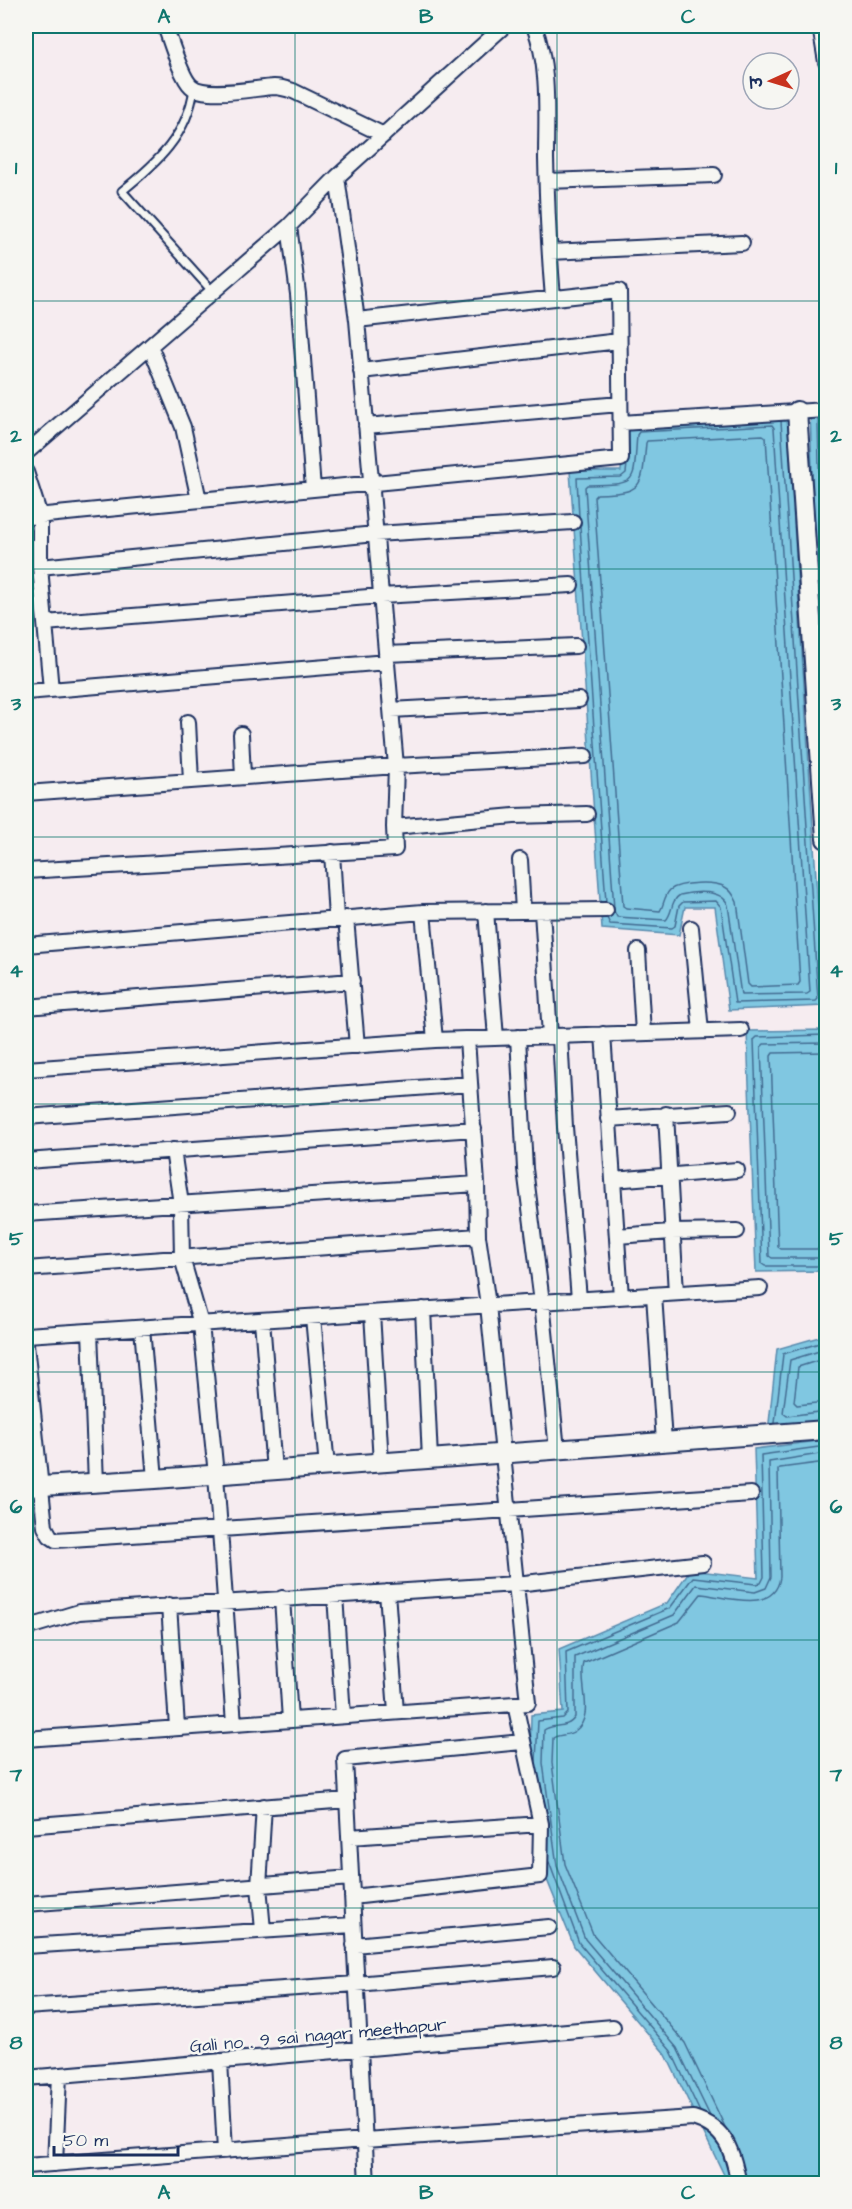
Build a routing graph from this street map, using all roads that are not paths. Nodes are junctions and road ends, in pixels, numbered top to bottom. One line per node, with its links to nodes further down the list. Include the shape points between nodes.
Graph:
1 (165, 26): 6 (street, via 186,78)
2 (504, 26): 7 (street)
3 (534, 26): 10 (street, via 545,83)
4 (820, 26): 5 (street)
5 (826, 62)
6 (194, 88): 7 (street, via 211,92 278,87); 14 (lane, via 176,140 153,166 122,191)
7 (384, 135): 9 (street)
8 (714, 176): 10 (street)
9 (337, 177): 11 (street); 16 (street)
10 (547, 181): 13 (street)
11 (289, 225): 14 (street); 28 (street)
12 (742, 243): 13 (street)
13 (550, 252): 15 (street)
14 (213, 292): 18 (street)
15 (553, 298): 16 (street); 17 (street, via 619,291)
16 (357, 320): 19 (street)
17 (619, 341): 19 (street); 20 (street)
18 (150, 346): 25 (street); 29 (street, via 183,427)
19 (361, 371): 24 (street)
20 (620, 404): 23 (street); 24 (street)
21 (826, 410): 22 (street)
22 (797, 411): 23 (street); 52 (street)
23 (621, 423): 27 (street, via 621,459)
24 (366, 426): 27 (street)
25 (26, 453)
26 (26, 472): 30 (street)
27 (371, 483): 28 (street); 32 (street)
28 (313, 489): 29 (street)
29 (199, 500): 30 (street)
30 (33, 517): 33 (street)
31 (573, 522): 32 (street)
32 (375, 534): 33 (street); 35 (street)
33 (40, 567): 36 (street)
34 (571, 585): 35 (street)
35 (381, 596): 36 (street); 38 (street)
36 (45, 623): 39 (street)
37 (576, 646): 38 (street)
38 (387, 658): 39 (street); 42 (street)
39 (51, 690): 40 (street)
40 (26, 692)
41 (579, 700): 42 (street)
42 (391, 710): 46 (street)
43 (188, 722): 48 (street)
44 (241, 734): 47 (street)
45 (585, 756): 46 (street)
46 (396, 766): 47 (street); 51 (street)
47 (243, 777): 48 (street)
48 (191, 781): 49 (street)
49 (26, 793)
50 (587, 814): 51 (street)
51 (394, 827): 53 (street, via 395,849)
52 (826, 839)
53 (332, 852): 55 (street); 61 (street)
54 (520, 860): 58 (street)
55 (26, 871)
56 (606, 910): 59 (street)
57 (486, 911): 58 (street); 60 (street); 73 (street)
58 (523, 911): 59 (street)
59 (542, 911): 71 (street)
60 (423, 912): 61 (street); 75 (street)
61 (341, 919): 63 (street); 65 (street)
62 (691, 928): 68 (street)
63 (26, 945)
64 (638, 951): 69 (street)
65 (352, 981): 66 (street); 76 (street)
66 (26, 1007)
67 (741, 1030): 68 (street)
68 (701, 1032): 69 (street)
69 (643, 1033): 70 (street)
70 (603, 1034): 71 (street); 82 (street)
71 (555, 1036): 72 (street); 102 (street)
72 (518, 1037): 73 (street); 103 (street, via 525,1169)
73 (496, 1038): 74 (street)
74 (467, 1039): 75 (street); 78 (street)
75 (435, 1040): 76 (street)
76 (357, 1046): 77 (street)
77 (26, 1070)
78 (470, 1084): 81 (street); 83 (street)
79 (729, 1111): 80 (street)
80 (666, 1114): 82 (street); 87 (street)
81 (26, 1117)
82 (609, 1119): 88 (street)
83 (474, 1129): 84 (street); 89 (street)
84 (173, 1150): 85 (street); 90 (street)
85 (26, 1161)
86 (737, 1170): 87 (street)
87 (669, 1176): 88 (street); 93 (street)
88 (613, 1180): 95 (street)
89 (477, 1184): 90 (street); 94 (street)
90 (181, 1204): 91 (street); 96 (street)
91 (26, 1214)
92 (737, 1231): 93 (street)
93 (671, 1232): 95 (street); 99 (street)
94 (478, 1236): 96 (street); 104 (street)
95 (617, 1236): 101 (street)
96 (182, 1258): 97 (street); 109 (street)
97 (26, 1269)
98 (760, 1288): 99 (street)
99 (676, 1293): 100 (street)
100 (654, 1295): 101 (street); 115 (street)
101 (621, 1297): 102 (street)
102 (579, 1299): 103 (street)
103 (542, 1302): 104 (street); 116 (street)
104 (488, 1305): 105 (street); 117 (street)
105 (423, 1310): 106 (street); 118 (street)
106 (372, 1313): 107 (street); 119 (street)
107 (313, 1317): 108 (street); 120 (street)
108 (262, 1320): 109 (street); 121 (street)
109 (201, 1324): 110 (street); 122 (street)
110 (142, 1328): 111 (street); 123 (street)
111 (90, 1331): 112 (street); 124 (street)
112 (26, 1335)
113 (26, 1344): 125 (street)
114 (826, 1430): 115 (street)
115 (664, 1442): 116 (street)
116 (557, 1450): 117 (street)
117 (503, 1454): 118 (street); 127 (street)
118 (430, 1459): 119 (street)
119 (381, 1463): 120 (street)
120 (327, 1467): 121 (street)
121 (274, 1471): 122 (street)
122 (216, 1475): 123 (street); 128 (street)
123 (155, 1479): 124 (street)
124 (96, 1483): 125 (street)
125 (32, 1486): 128 (street, via 45,1527 56,1540)
126 (751, 1494): 127 (street)
127 (509, 1511): 128 (street); 130 (street)
128 (220, 1529): 134 (street)
129 (703, 1563): 130 (street)
130 (516, 1584): 131 (street); 137 (street, via 528,1703)
131 (387, 1592): 132 (street); 138 (street)
132 (335, 1595): 133 (street); 139 (street)
133 (282, 1598): 134 (street); 140 (street)
134 (225, 1601): 135 (street); 141 (street)
135 (168, 1605): 136 (street, via 79,1612); 142 (street)
136 (26, 1628)
137 (515, 1704): 138 (street); 144 (street)
138 (396, 1712): 139 (street)
139 (343, 1716): 140 (street)
140 (290, 1720): 141 (street)
141 (234, 1724): 142 (street)
142 (177, 1728): 143 (street)
143 (26, 1739)
144 (522, 1742): 145 (street, via 345,1759); 147 (street)
145 (348, 1800): 146 (street); 149 (street)
146 (264, 1806): 148 (street); 151 (street)
147 (540, 1824): 149 (street); 152 (street, via 540,1876)
148 (26, 1826)
149 (349, 1837): 150 (street)
150 (351, 1878): 151 (street); 152 (street)
151 (260, 1886): 153 (street); 156 (street)
152 (352, 1897): 154 (street)
153 (26, 1904)
154 (353, 1924): 156 (street); 157 (street)
155 (549, 1927): 157 (street)
156 (263, 1930): 158 (street)
157 (354, 1945): 160 (street)
158 (26, 1946)
159 (553, 1967): 160 (street)
160 (356, 1984): 161 (street); 163 (street)
161 (26, 2007)
162 (613, 2027): 163 (street, Gali no . 9 sai nagar meethapur)
163 (359, 2049): 164 (street, Gali no . 9 sai nagar meethapur); 167 (street)
164 (220, 2061): 165 (street, Gali no . 9 sai nagar meethapur); 168 (street)
165 (59, 2075): 166 (street, Gali no . 9 sai nagar meethapur); 169 (street)
166 (26, 2078)
167 (365, 2140): 168 (street); 171 (street); 172 (street, via 693,2118 719,2131 735,2162)
168 (225, 2151): 169 (street)
169 (55, 2164): 170 (street)
170 (26, 2166)
171 (367, 2184)
172 (739, 2184)

